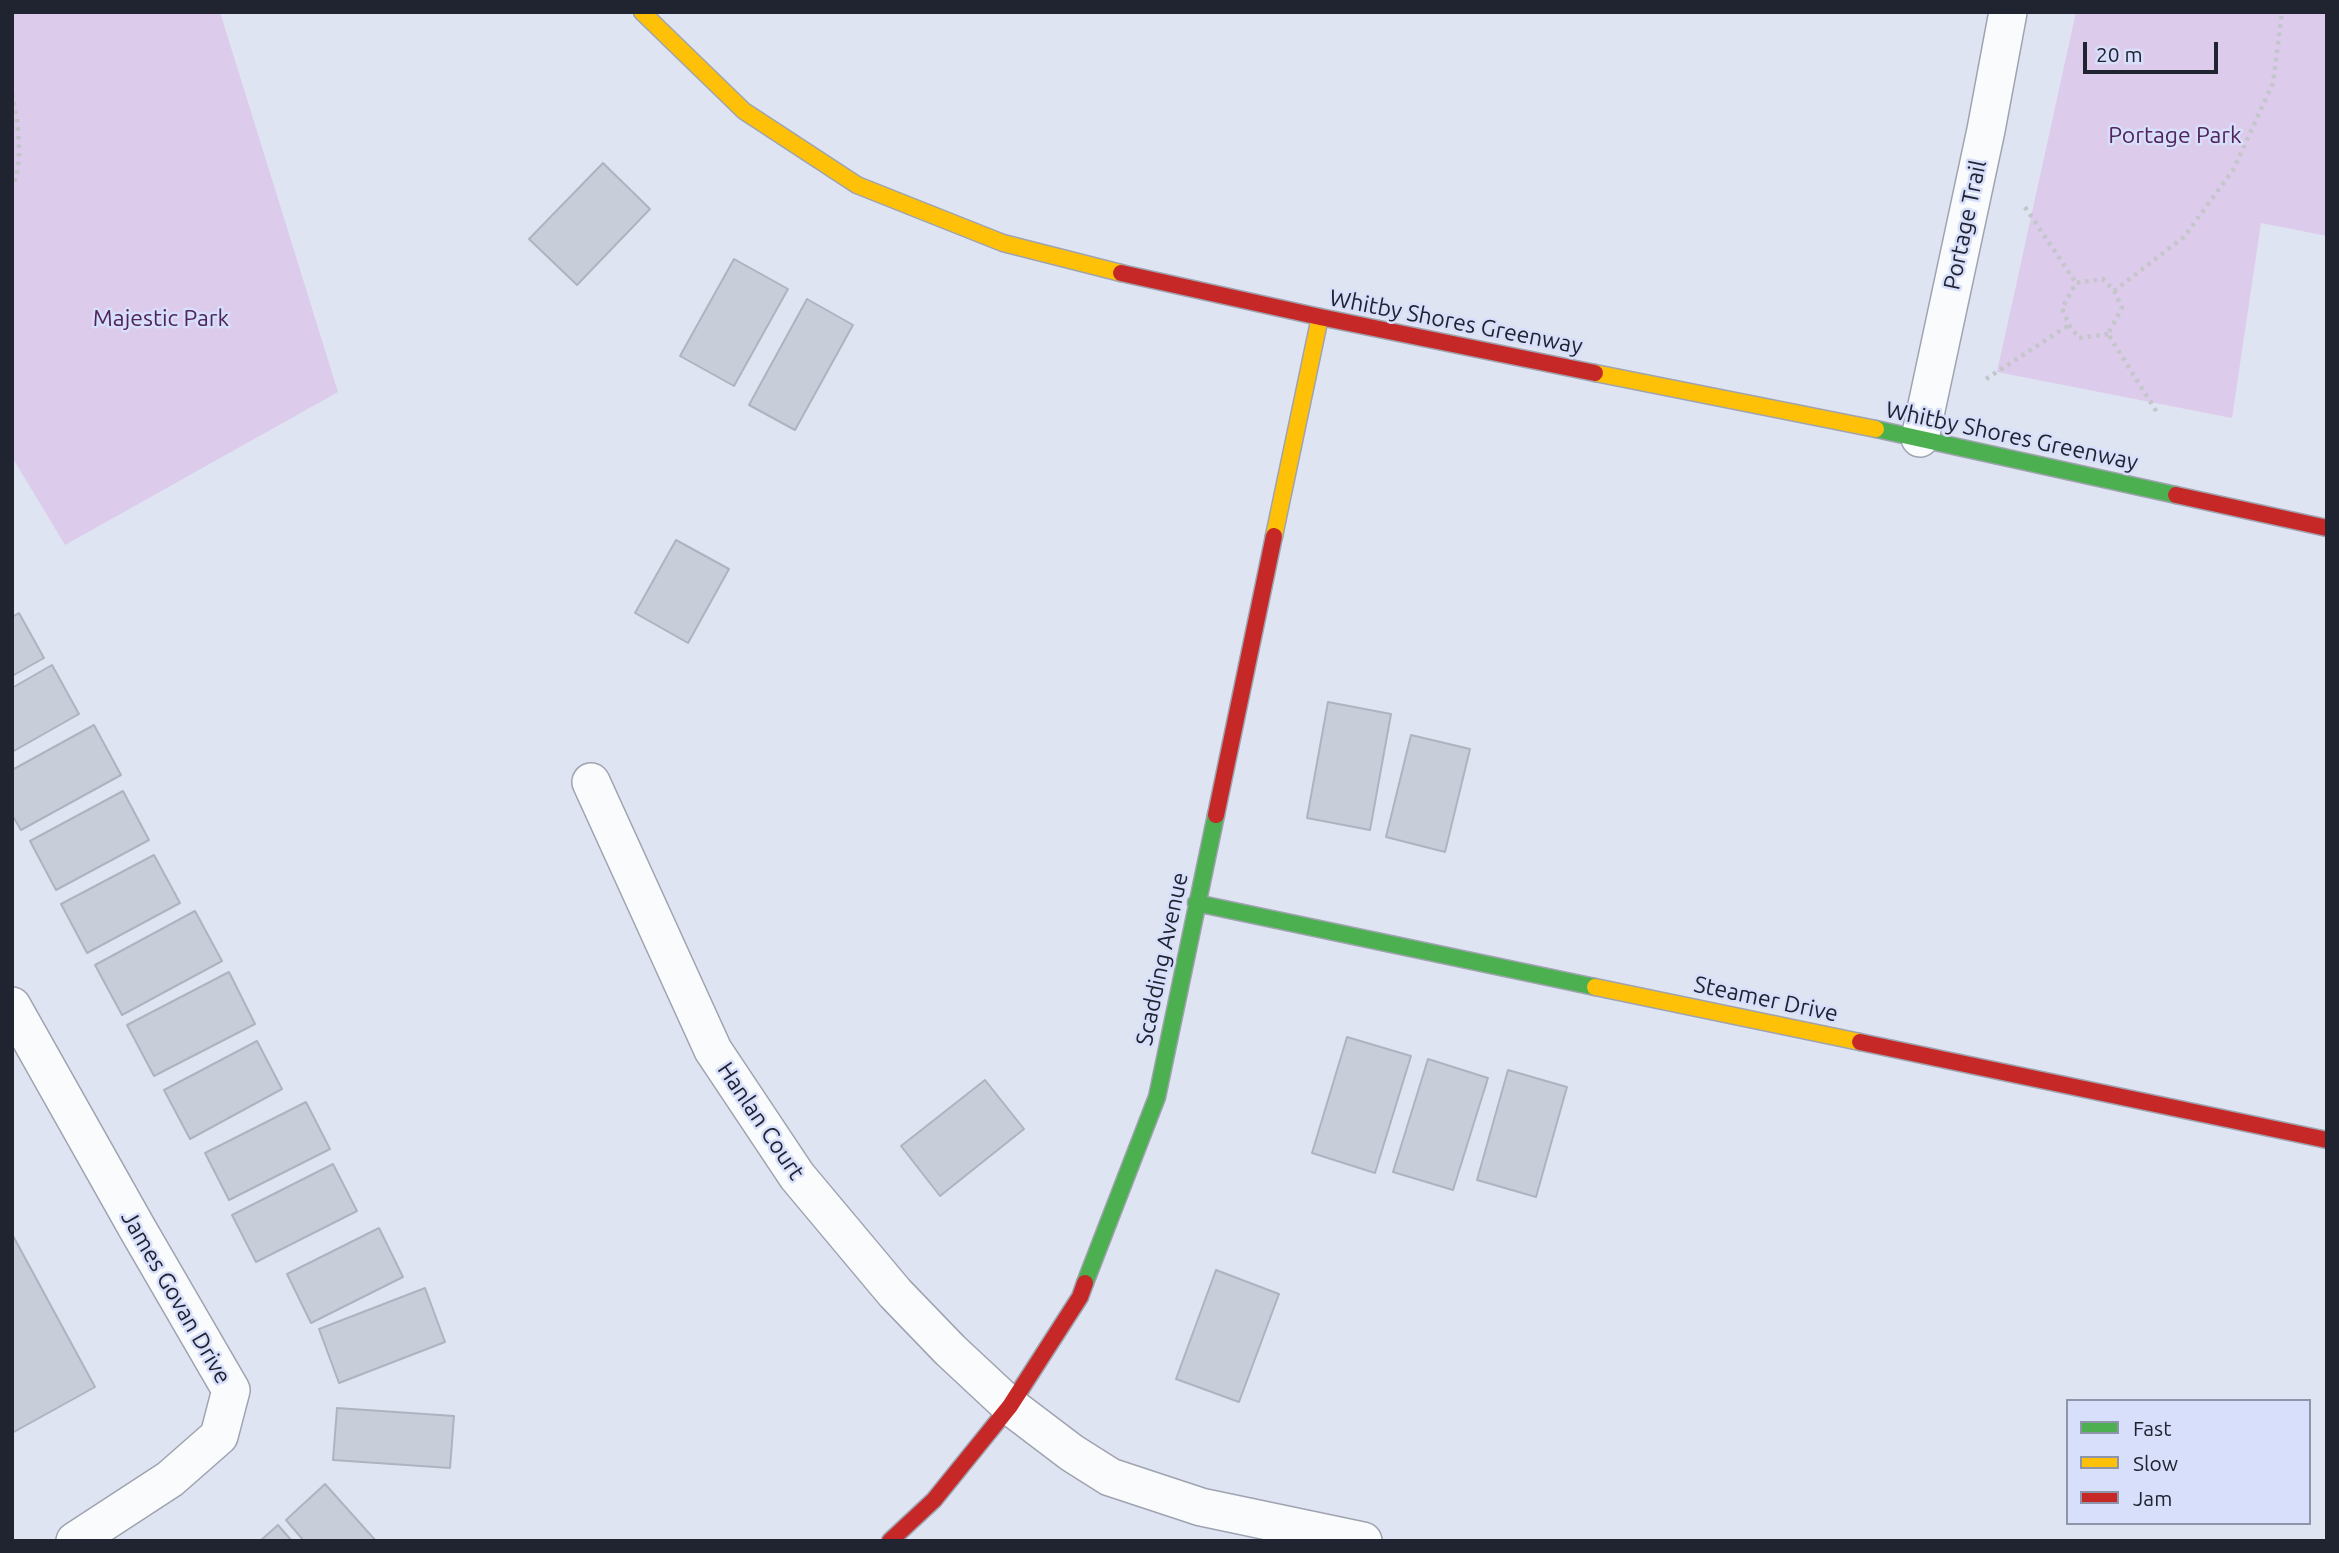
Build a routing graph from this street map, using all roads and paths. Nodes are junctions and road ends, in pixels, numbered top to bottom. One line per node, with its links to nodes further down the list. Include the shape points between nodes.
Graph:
1 (642, 12): 9 (street, Whitby Shores Greenway, via 744,111 857,185 1003,243)
2 (2008, 12): 14 (street, Portage Trail)
3 (2282, 12): 8 (path, via 2273,83 2233,170 2184,237)
4 (12, 94): 5 (path, via 18,177)
5 (12, 187)
6 (2025, 208): 7 (path)
7 (2076, 284): 8 (path, via 2103,279); 10 (path, via 2062,308)
8 (2114, 291): 11 (path, via 2122,308)
9 (1320, 317): 14 (street, Whitby Shores Greenway); 17 (street, Scadding Avenue)
10 (2069, 324): 11 (path, via 2080,338); 12 (path)
11 (2108, 334): 13 (path)
12 (1986, 379)
13 (2158, 414)
14 (1920, 438): 15 (street, Whitby Shores Greenway)
15 (2327, 528)
16 (591, 782): 20 (street, Hanlan Court, via 713,1049 797,1176 895,1293)
17 (1196, 903): 19 (street, Steamer Drive); 20 (street, Scadding Avenue, via 1157,1097 1080,1297)
18 (12, 1006): 21 (street, James Govan Drive, via 231,1390 219,1436 170,1479)
19 (2327, 1140)
20 (1010, 1406): 22 (street, Scadding Avenue, via 934,1500); 23 (street, Hanlan Court, via 1110,1477 1201,1507)
21 (75, 1541)
22 (890, 1541)
23 (1363, 1541)

